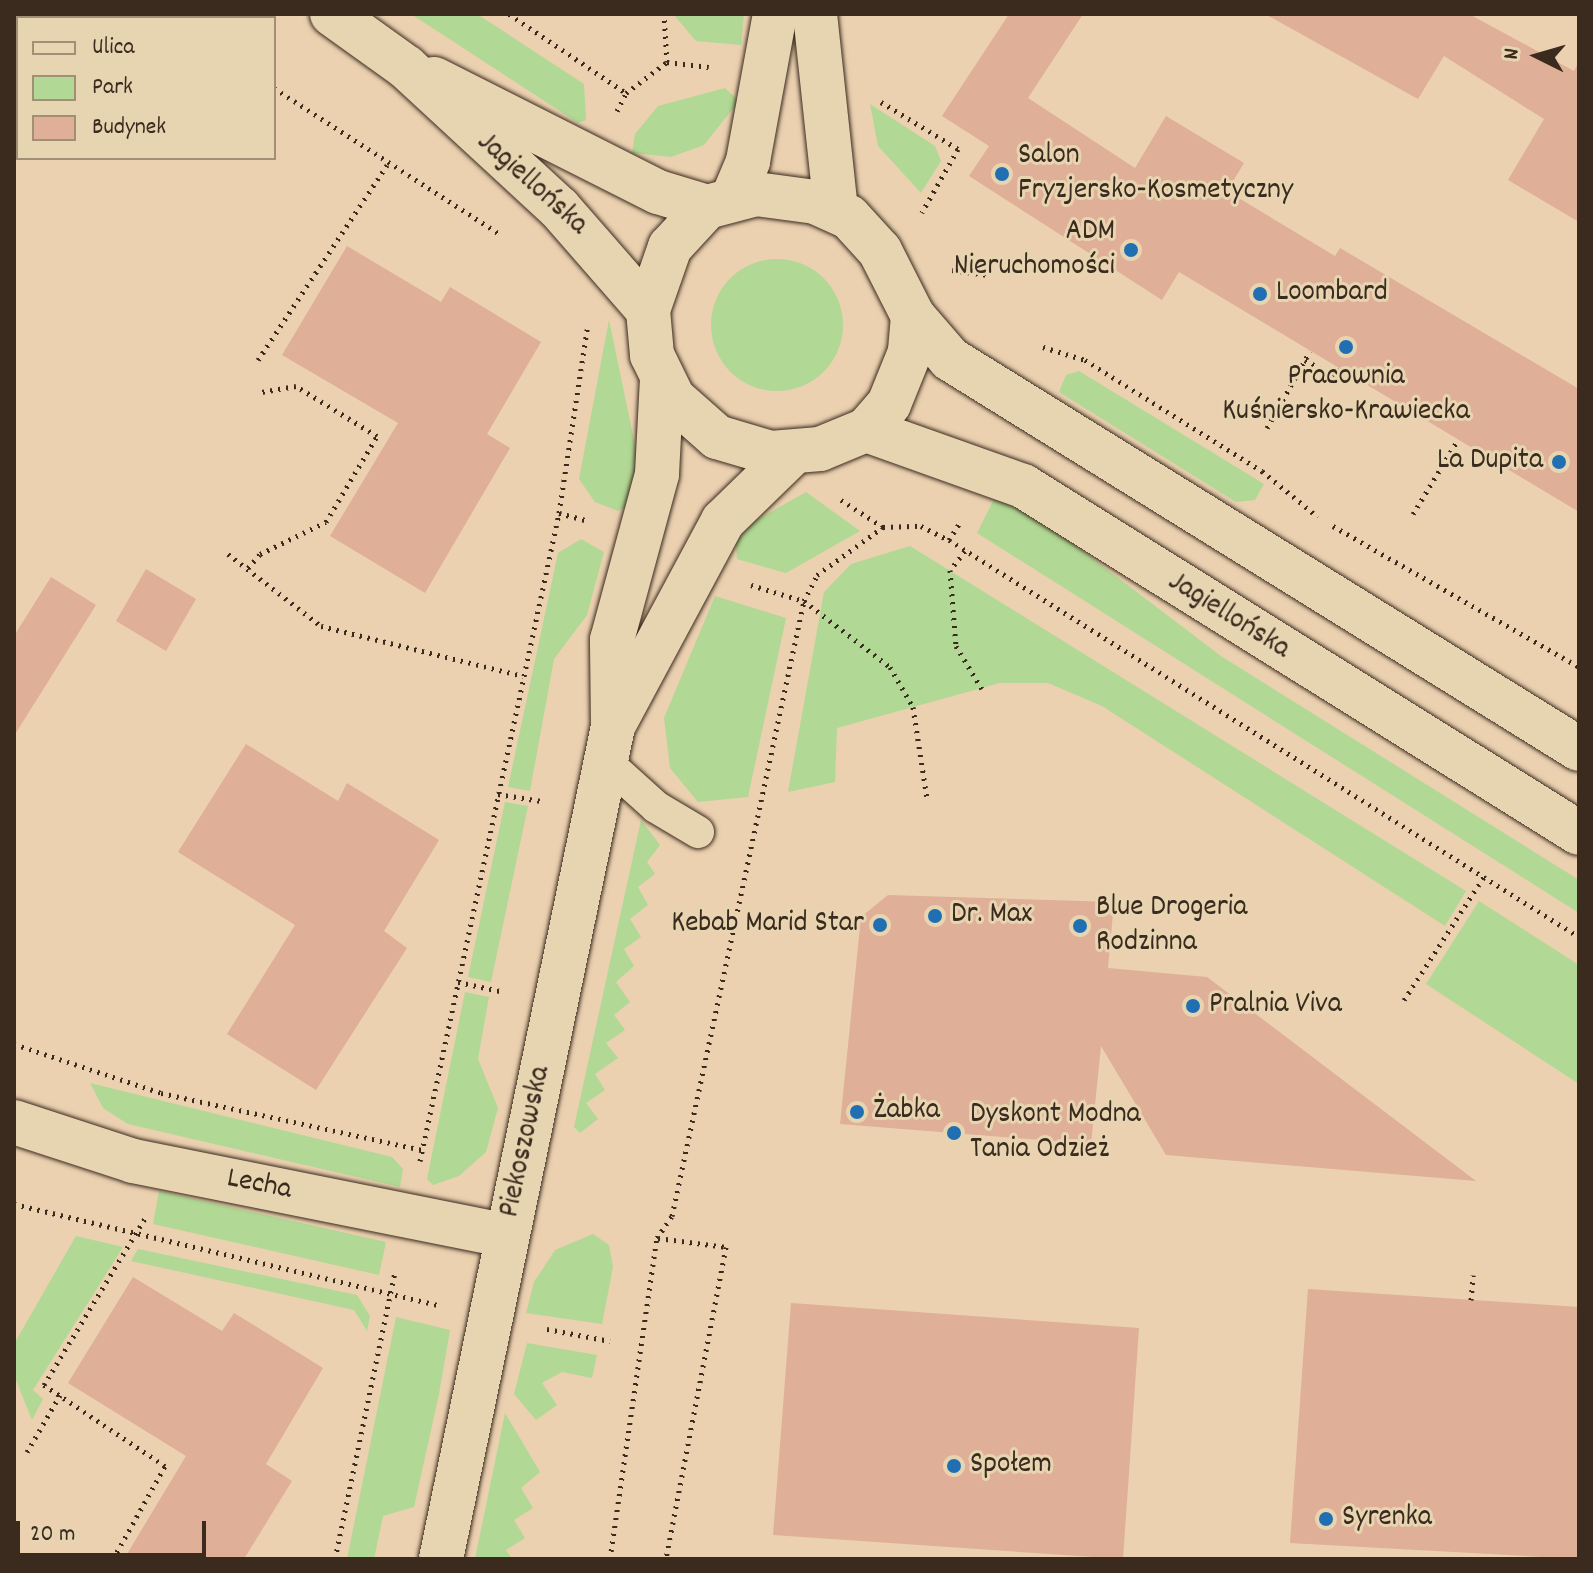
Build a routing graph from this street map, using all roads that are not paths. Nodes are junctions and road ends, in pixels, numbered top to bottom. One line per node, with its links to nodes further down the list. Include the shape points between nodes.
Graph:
1 (332, 14): 4 (street, Jagiellońska)
2 (775, 14): 5 (street, via 748,161)
3 (815, 14): 6 (street)
4 (406, 67): 5 (street, Jagiellońska, via 658,192); 7 (street, Jagiellońska, via 594,242)
5 (720, 202): 6 (street, via 788,197); 7 (street, via 670,247)
6 (836, 210): 8 (street, via 880,251)
7 (648, 310): 9 (street, via 648,339)
8 (913, 316): 10 (street, via 902,381); 13 (street, via 950,359)
9 (662, 379): 11 (street, via 717,437 751,450); 12 (street, Piekoszowska, via 657,474 612,640)
10 (866, 430): 11 (street); 15 (street, Jagiellońska, via 1023,486)
11 (793, 453): 12 (street, Piekoszowska, via 723,521)
12 (609, 743): 14 (lane, via 656,807); 17 (street, Piekoszowska)
13 (1579, 749)
14 (698, 832)
15 (1579, 833)
16 (14, 1122): 17 (street, Lecha, via 154,1165)
17 (507, 1236): 18 (street, Piekoszowska)
18 (441, 1559)

